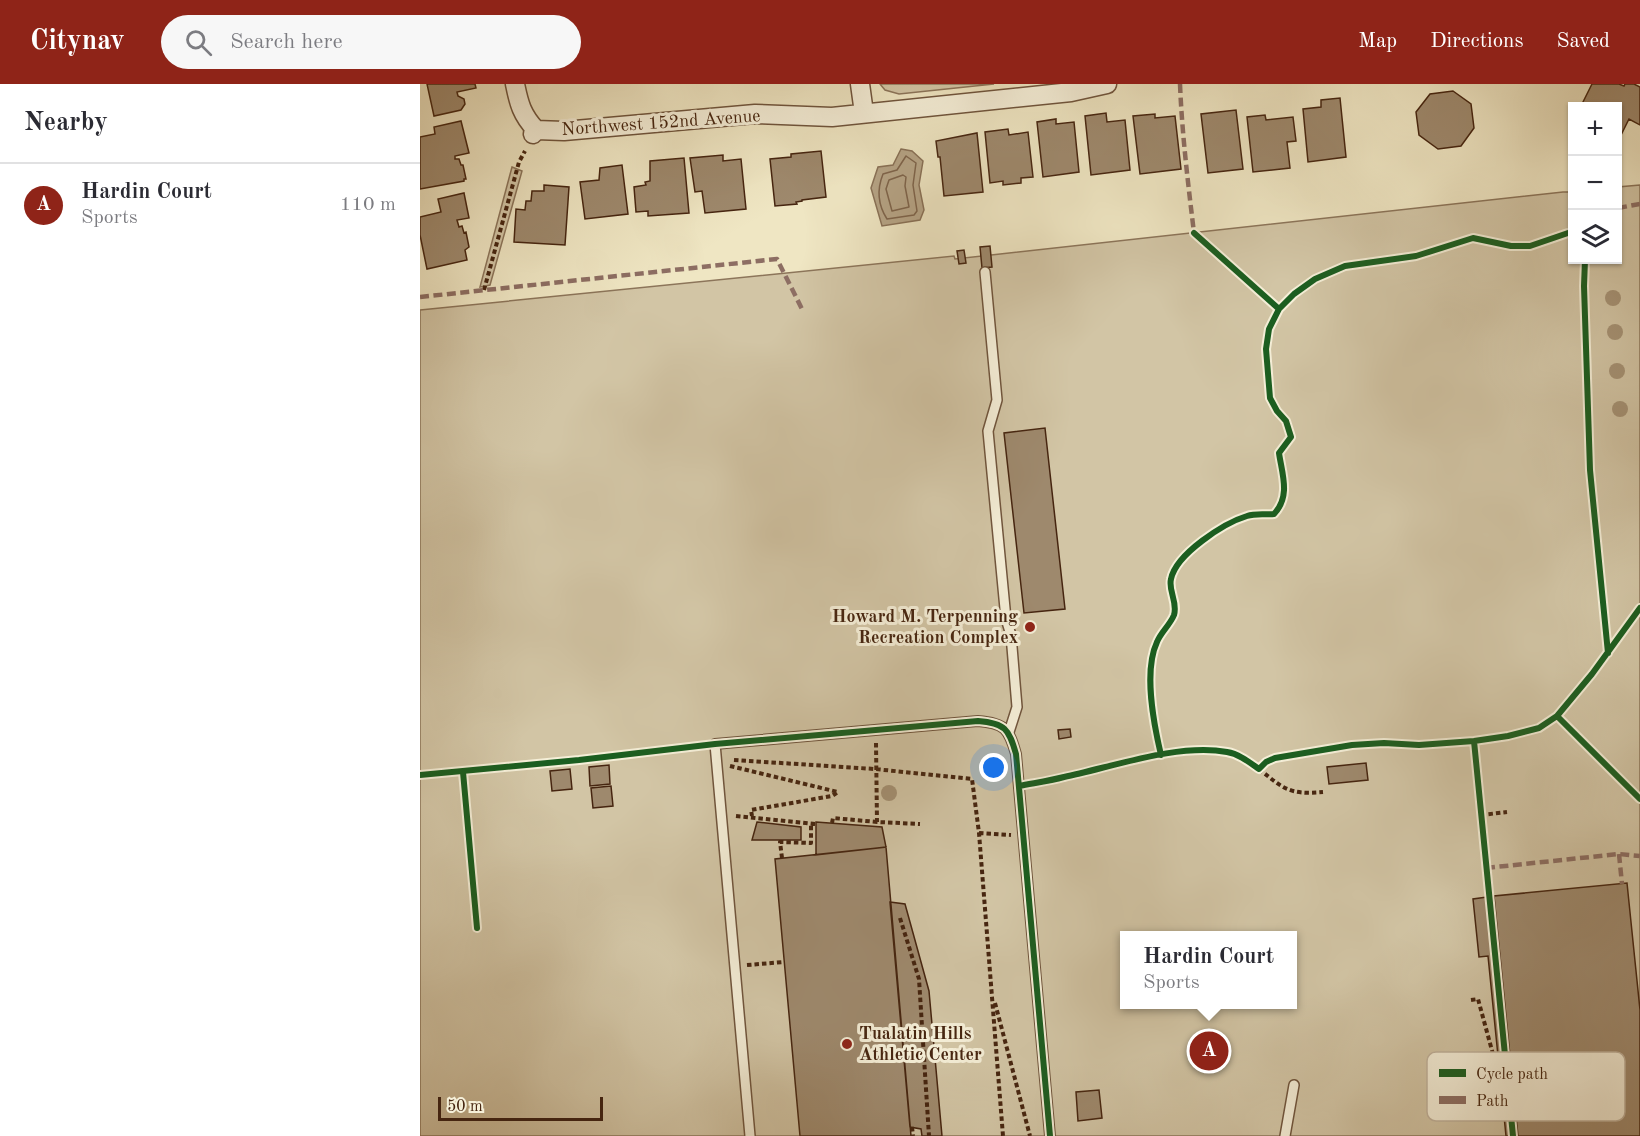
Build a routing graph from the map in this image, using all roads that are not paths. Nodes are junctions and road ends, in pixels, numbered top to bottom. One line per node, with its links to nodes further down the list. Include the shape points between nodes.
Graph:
1 (515, 84): 4 (street, Northwest 152nd Avenue, via 525,118 535,132 755,114 810,117)
2 (860, 84): 4 (street)
3 (1107, 84): 4 (street, Northwest 152nd Avenue, via 1071,92)
4 (864, 113)
5 (985, 272): 6 (lane, via 997,400 988,431 1017,707)
6 (1009, 732): 8 (lane, via 1000,725 978,720 715,744); 9 (lane, via 1016,754)
7 (1294, 1085): 10 (lane)
8 (750, 1136)
9 (1050, 1136)
10 (1285, 1136)

